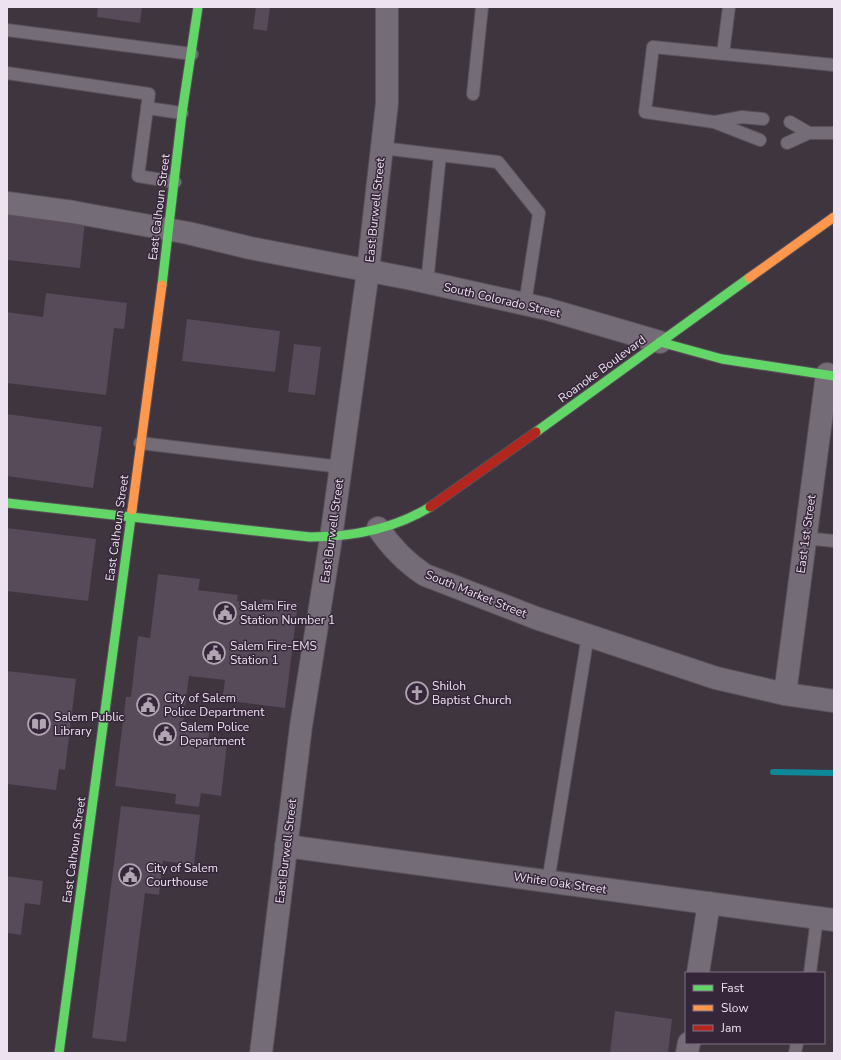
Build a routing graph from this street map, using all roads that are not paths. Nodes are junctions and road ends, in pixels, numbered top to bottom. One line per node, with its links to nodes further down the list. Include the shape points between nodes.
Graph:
1 (198, 7): 6 (street, East Calhoun Street)
2 (387, 7): 20 (street, East Burwell Street, via 387,103)
3 (482, 7): 10 (lane)
4 (729, 7): 7 (lane)
5 (7, 30): 6 (lane)
6 (192, 54): 12 (street, East Calhoun Street)
7 (723, 54): 8 (lane); 13 (lane, via 653,47 645,112)
8 (834, 65)
9 (7, 73): 11 (lane, via 149,94)
10 (473, 94)
11 (147, 108): 12 (lane); 22 (lane, via 138,176)
12 (182, 113): 22 (street, East Calhoun Street)
13 (714, 122): 14 (lane, via 742,117); 18 (lane)
14 (762, 123)
15 (789, 127): 16 (lane)
16 (809, 133): 17 (lane); 19 (lane)
17 (834, 133)
18 (760, 140)
19 (787, 143)
20 (382, 148): 21 (lane); 26 (street, East Burwell Street)
21 (440, 155): 27 (lane); 28 (lane, via 498,162 539,213)
22 (175, 182): 25 (street, East Calhoun Street)
23 (7, 203): 25 (street, South Colorado Street, via 73,212)
24 (834, 217): 29 (street, Roanoke Boulevard)
25 (168, 230): 26 (street, South Colorado Street); 31 (street, East Calhoun Street)
26 (368, 271): 27 (street, South Colorado Street); 32 (street, East Burwell Street)
27 (427, 282): 28 (street, South Colorado Street)
28 (525, 304): 29 (street, South Colorado Street)
29 (660, 342): 30 (street, South Colorado Street, via 722,359); 35 (street, Roanoke Boulevard, via 460,486 412,517)
30 (830, 375): 37 (street, East 1st Street)
31 (140, 442): 32 (lane); 34 (street, East Calhoun Street)
32 (341, 467): 36 (street, East Burwell Street)
33 (7, 504): 34 (street)
34 (130, 517): 36 (street); 48 (street, East Calhoun Street)
35 (378, 528): 36 (street); 39 (street, South Market Street, via 388,544 425,575 536,618)
36 (331, 538): 42 (street, East Burwell Street)
37 (805, 538): 38 (lane); 40 (street, East 1st Street)
38 (834, 541)
39 (588, 635): 40 (street, South Market Street, via 716,678); 43 (lane)
40 (785, 694): 41 (street, South Market Street)
41 (834, 701)
42 (286, 846): 43 (street, White Oak Street); 49 (street, East Burwell Street)
43 (548, 882): 44 (street, White Oak Street)
44 (709, 903): 45 (street, White Oak Street); 46 (street)
45 (825, 919): 47 (lane)
46 (698, 972)
47 (810, 972)
48 (59, 1053)
49 (261, 1053)

